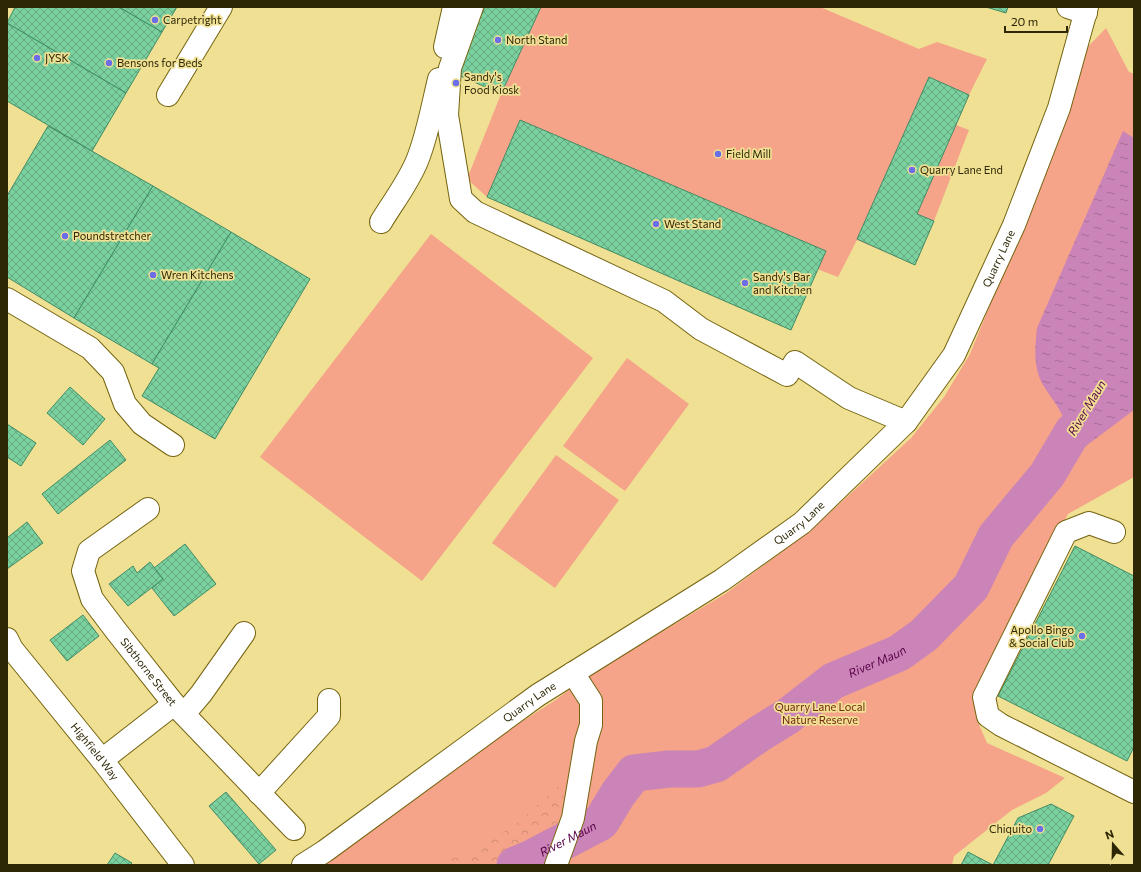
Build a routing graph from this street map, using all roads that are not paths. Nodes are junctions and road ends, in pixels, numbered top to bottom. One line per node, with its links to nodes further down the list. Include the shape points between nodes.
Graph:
1 (221, 7): 6 (street)
2 (454, 7): 5 (street)
3 (472, 7): 5 (street)
4 (1080, 9): 9 (street, Quarry Lane, via 1059,108 1014,225 954,355)
5 (443, 90): 7 (street, via 417,161); 9 (street, via 461,199 475,212 664,301 701,329 787,375 795,362 849,398)
6 (168, 95)
7 (381, 222)
8 (7, 299): 10 (street, via 90,348 113,372 129,409 142,424)
9 (906, 422): 15 (street, Quarry Lane, via 802,523 722,580)
10 (173, 445)
11 (148, 509): 17 (street, Sibthorne Street, via 89,551 83,571 92,599)
12 (1114, 532): 20 (street, via 1090,522 1066,532 984,697 988,716 1001,725)
13 (244, 633): 17 (street, via 201,694)
14 (7, 639): 18 (street, Highfield Way, via 12,649)
15 (573, 673): 22 (street, via 591,701 591,725 573,818); 24 (street, Quarry Lane, via 538,695)
16 (329, 700): 19 (street, via 329,716)
17 (179, 709): 18 (street); 19 (street, Sibthorne Street)
18 (102, 760): 23 (street, Highfield Way)
19 (259, 792): 21 (street, Sibthorne Street)
20 (1134, 792)
21 (294, 829)
22 (559, 859)
23 (183, 865)
24 (304, 865)

